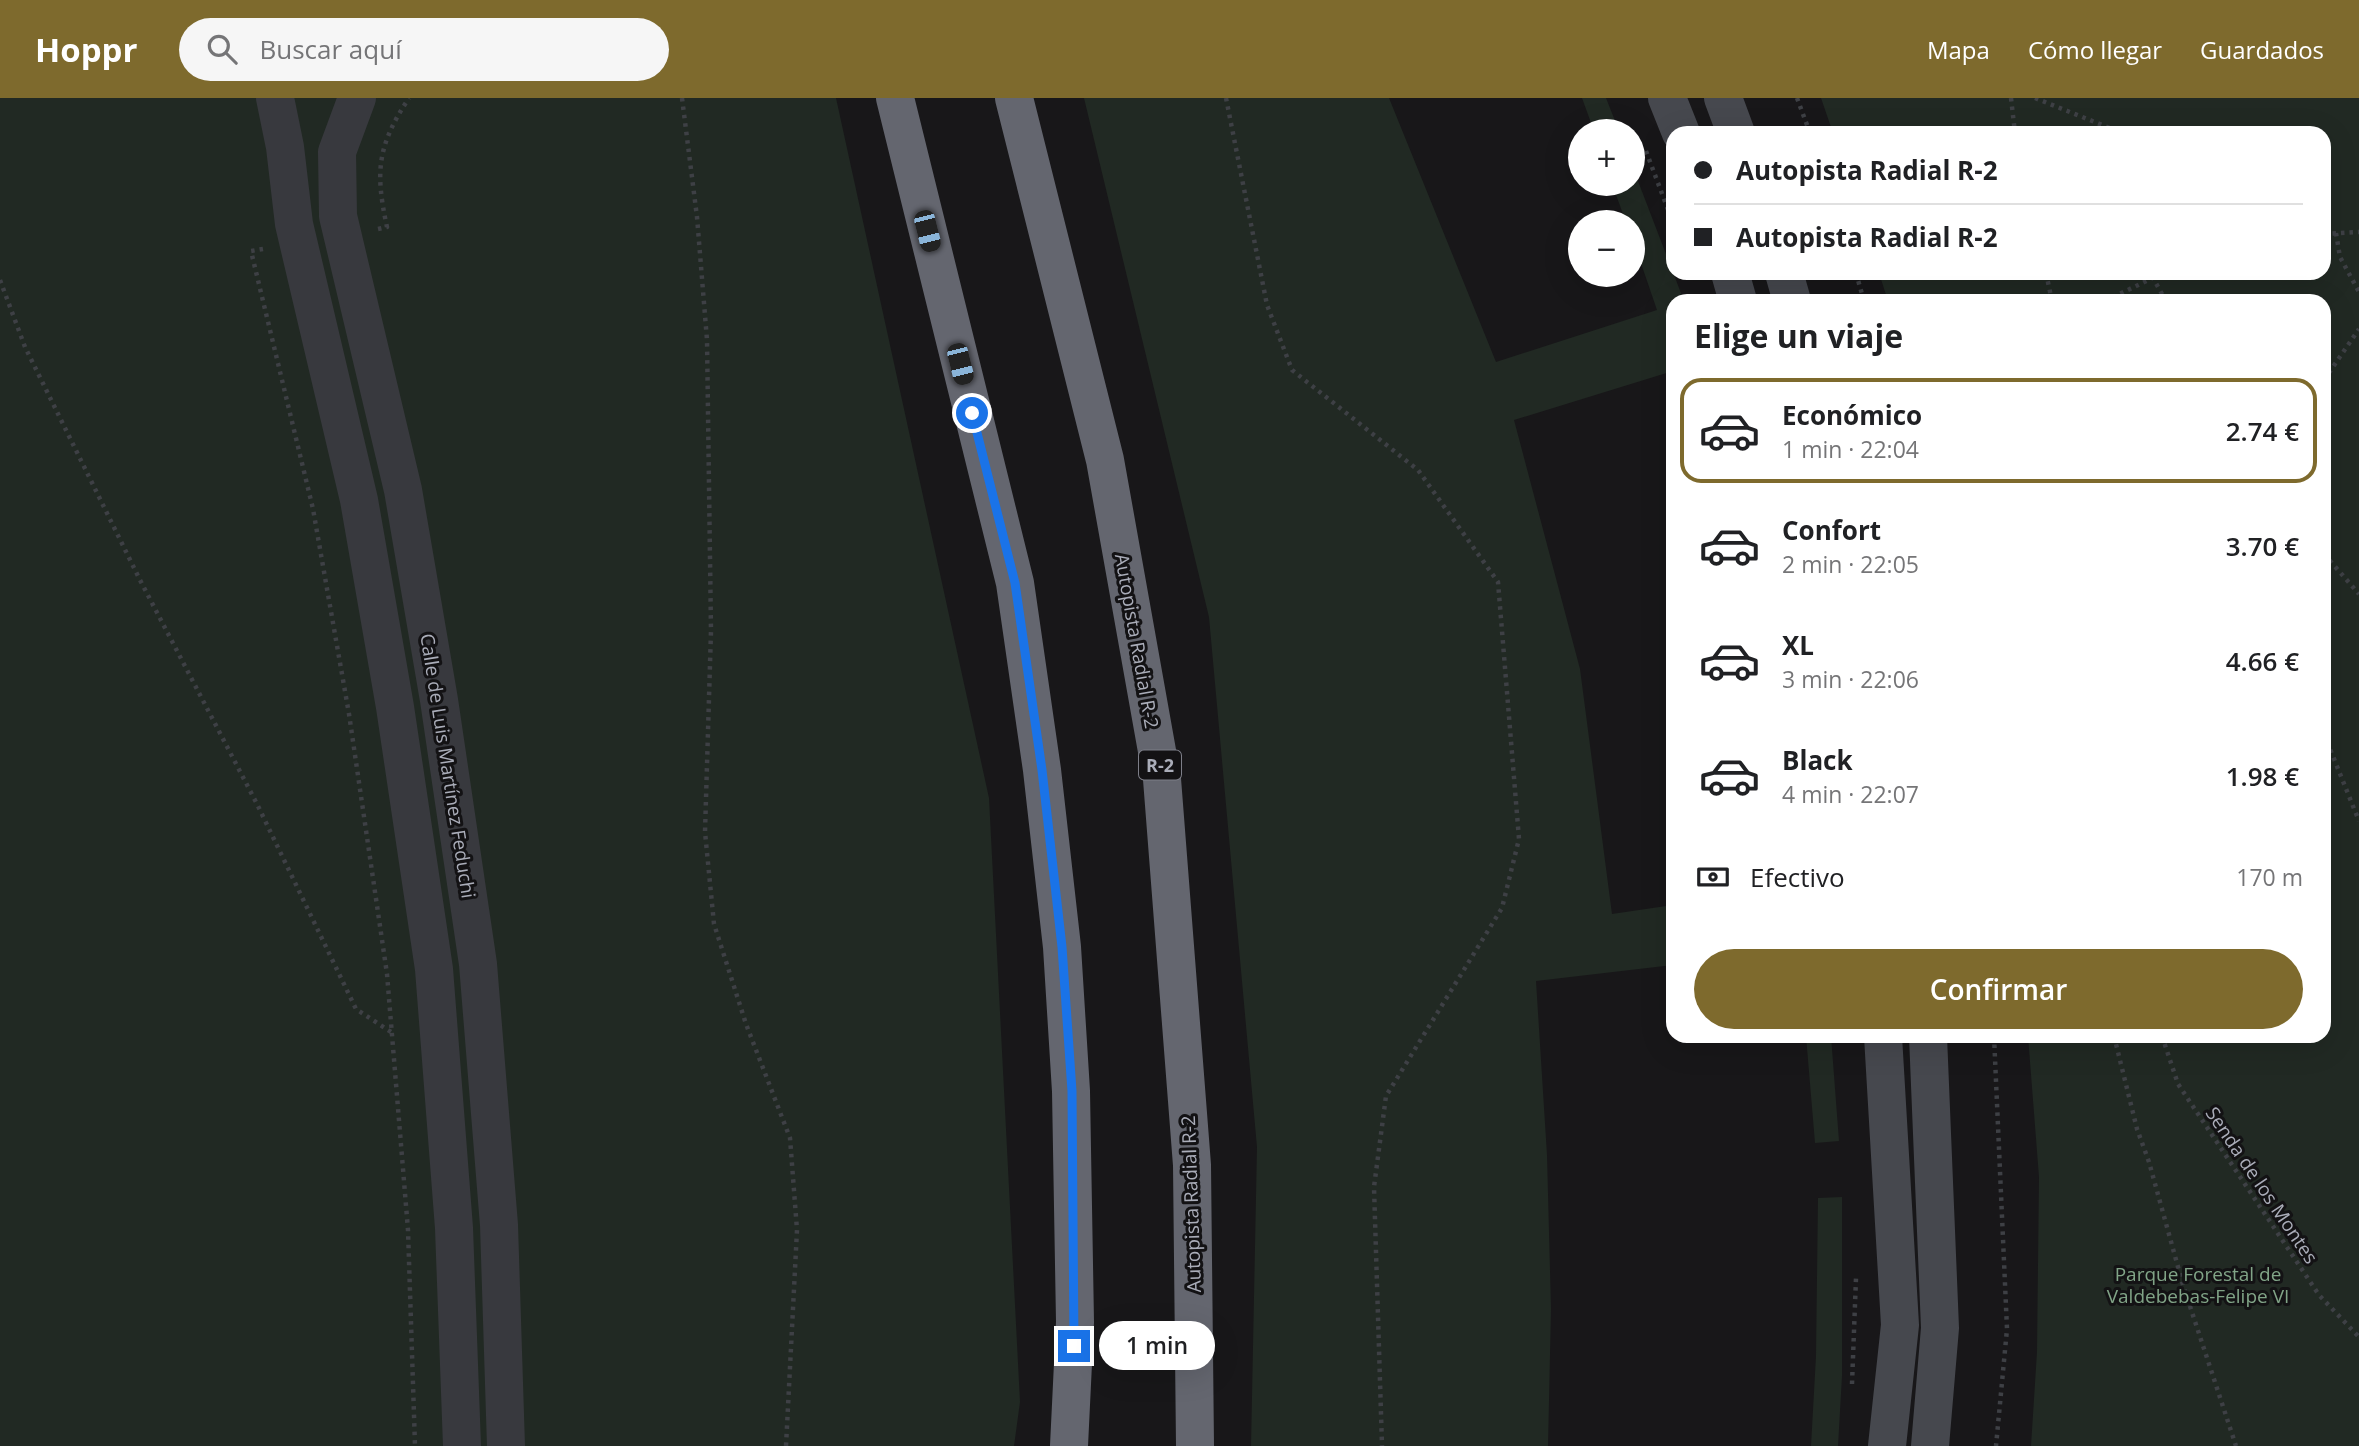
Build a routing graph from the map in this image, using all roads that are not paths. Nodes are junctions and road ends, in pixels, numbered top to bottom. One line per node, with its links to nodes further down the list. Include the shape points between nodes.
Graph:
1 (275, 98): 11 (street, via 294,224 359,500 434,969 454,1228)
2 (357, 98): 12 (street, Calle de Luis Martínez Feduchi, via 337,152 338,216 403,490 478,964 499,1225)
3 (895, 98): 13 (highway, via 1015,583 1042,770 1072,1091 1075,1322)
4 (1014, 98): 14 (highway, Autopista Radial R-2 / R-2, via 1105,460 1162,779 1192,1165)
5 (1667, 98): 7 (street)
6 (1723, 98): 8 (street)
7 (1678, 126)
8 (1733, 126)
9 (1883, 1043): 15 (street, via 1900,1325)
10 (1928, 1043): 16 (street, via 1940,1328)
11 (462, 1446)
12 (506, 1446)
13 (1069, 1446)
14 (1195, 1446)
15 (1887, 1446)
16 (1930, 1446)

